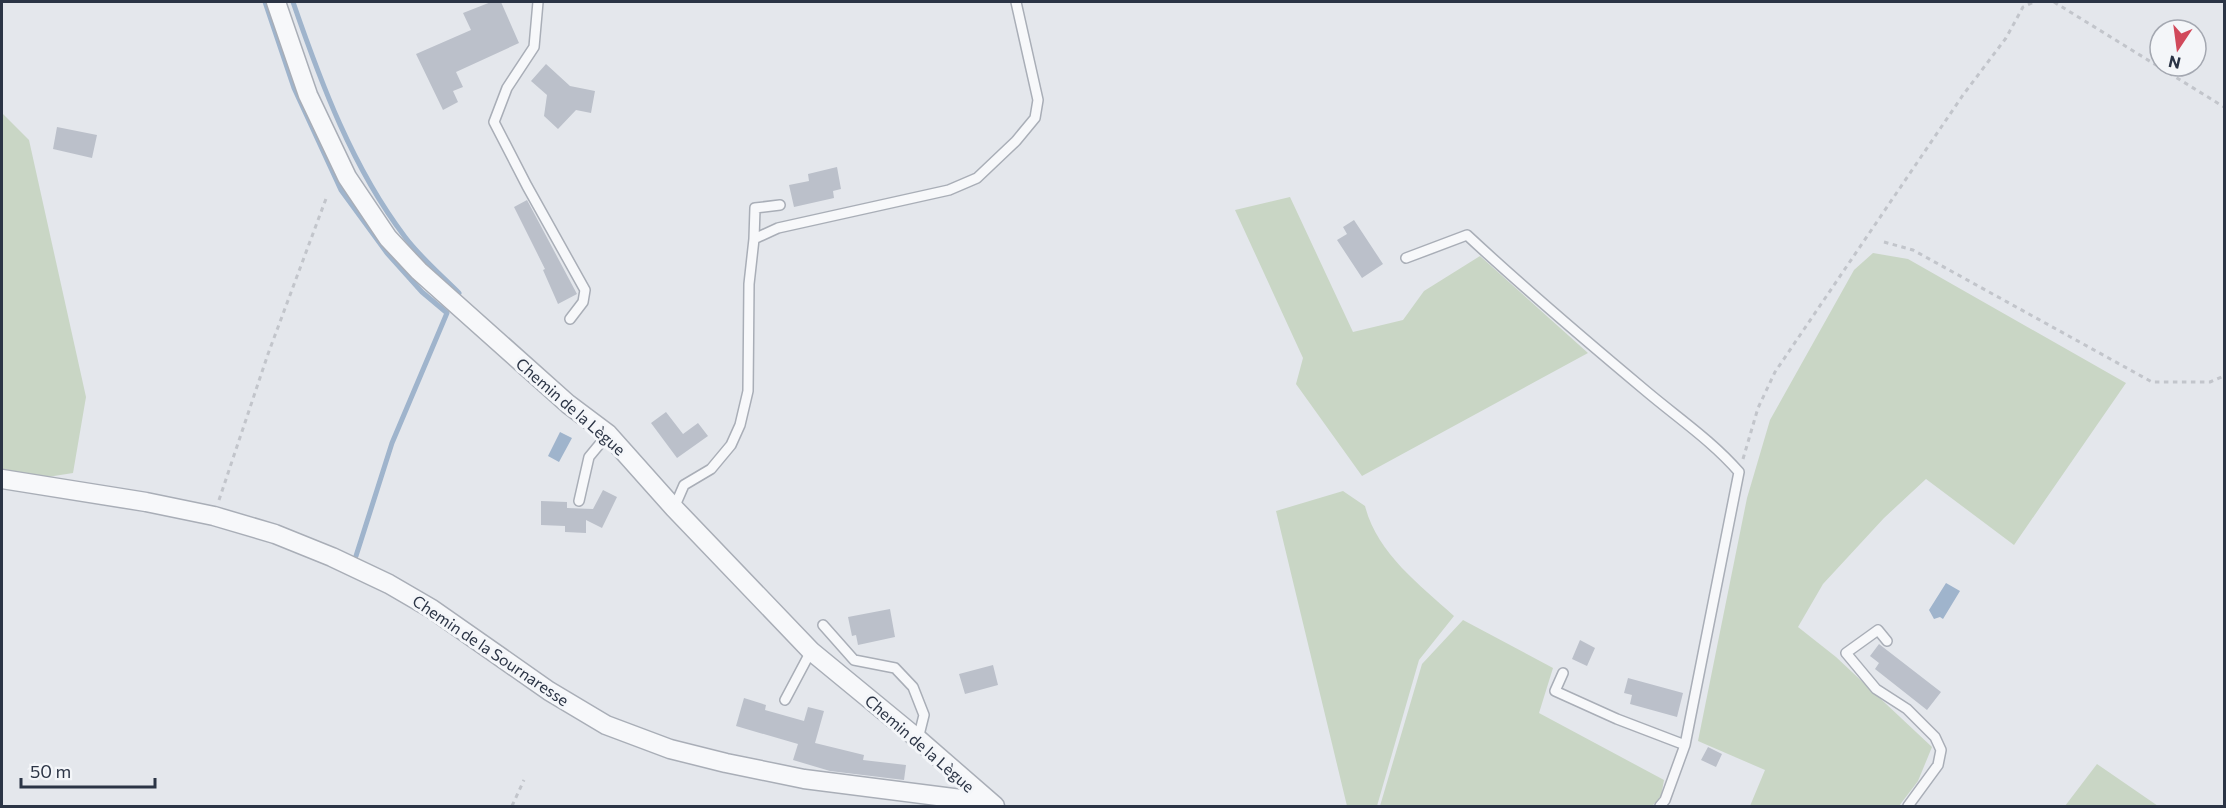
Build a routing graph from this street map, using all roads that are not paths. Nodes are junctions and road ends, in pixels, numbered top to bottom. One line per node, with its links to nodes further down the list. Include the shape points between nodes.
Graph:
1 (276, 2): 8 (street, Chemin de la Lègue, via 308,95 347,177 388,238 418,271 568,404)
2 (538, 2): 7 (lane, via 534,47 507,87 494,122 585,290 583,302)
3 (1016, 2): 5 (lane, via 1038,100 1035,118 977,178 950,190 777,228)
4 (780, 205): 5 (lane, via 755,208)
5 (754, 239): 11 (lane, via 749,284 748,391 740,425 731,445 711,469 684,485)
6 (1406, 258): 18 (lane, via 1467,235 1648,394 1721,452 1739,472)
7 (570, 319)
8 (608, 434): 10 (lane, via 589,457); 11 (street, Chemin de la Lègue)
9 (2, 479): 19 (street, Chemin de la Sournaresse, via 214,516 332,557 432,609 549,691 606,724 670,749 804,779)
10 (579, 501)
11 (674, 508): 14 (street, Chemin de la Lègue)
12 (823, 625): 17 (lane, via 854,660 895,668 914,687 924,715)
13 (1887, 641): 21 (lane, via 1878,630 1846,653 1876,689 1907,709 1935,737 1941,750 1938,765)
14 (811, 651): 16 (lane); 17 (street, Chemin de la Lègue)
15 (1563, 673): 18 (lane, via 1555,691)
16 (785, 700)
17 (918, 739): 19 (street, Chemin de la Lègue)
18 (1685, 744): 20 (lane)
19 (990, 803)
20 (1660, 807)
21 (1908, 807)

